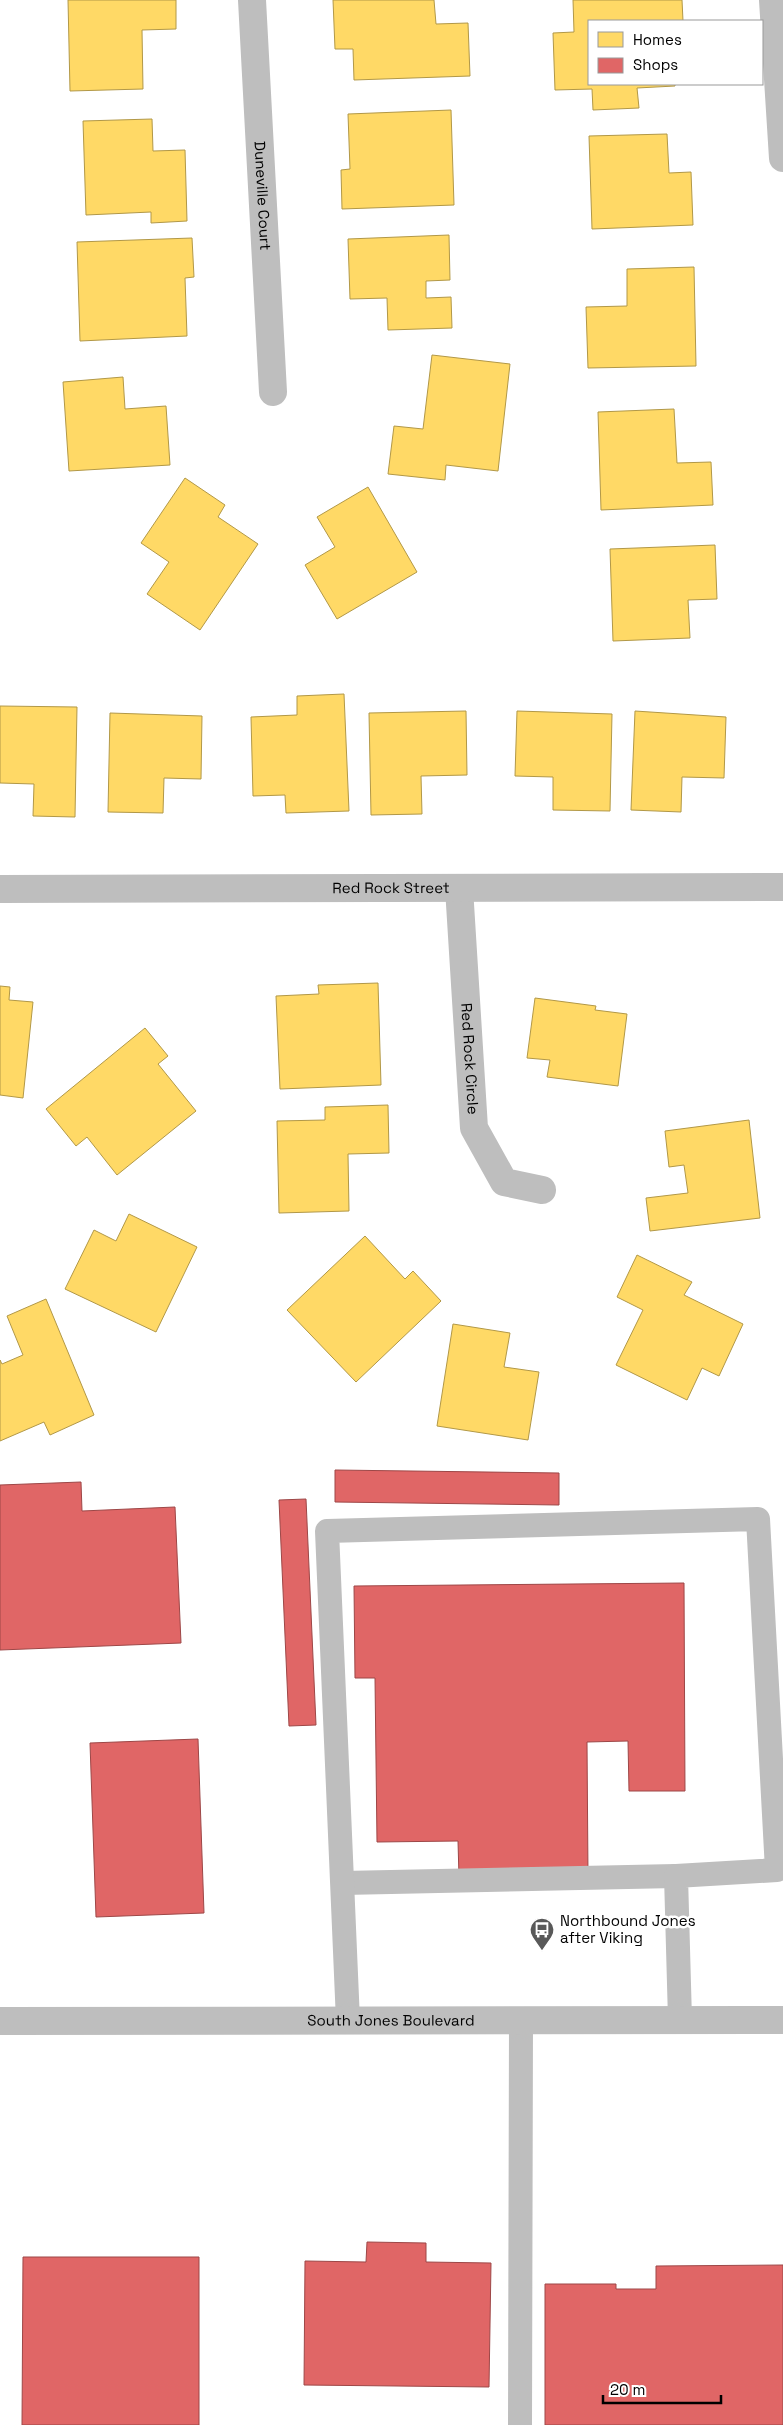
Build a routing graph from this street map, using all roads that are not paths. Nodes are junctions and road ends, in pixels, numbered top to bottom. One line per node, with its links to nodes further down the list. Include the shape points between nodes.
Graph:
1 (252, 0): 4 (street, Duneville Court)
2 (773, 0): 3 (street)
3 (783, 158)
4 (273, 392)
5 (783, 887): 6 (street, Red Rock Street)
6 (459, 888): 7 (street, Red Rock Street); 8 (street, Red Rock Circle, via 474,1128 504,1182)
7 (0, 889)
8 (542, 1190)
9 (676, 1876): 10 (lane); 10 (lane, via 777,1870 758,1519 327,1531); 12 (lane)
10 (342, 1883): 15 (lane)
11 (521, 2020): 12 (street, South Jones Boulevard); 15 (street, South Jones Boulevard); 16 (lane)
12 (680, 2020): 13 (street, South Jones Boulevard)
13 (783, 2020)
14 (0, 2021): 15 (street, South Jones Boulevard)
15 (348, 2021)
16 (520, 2425)

